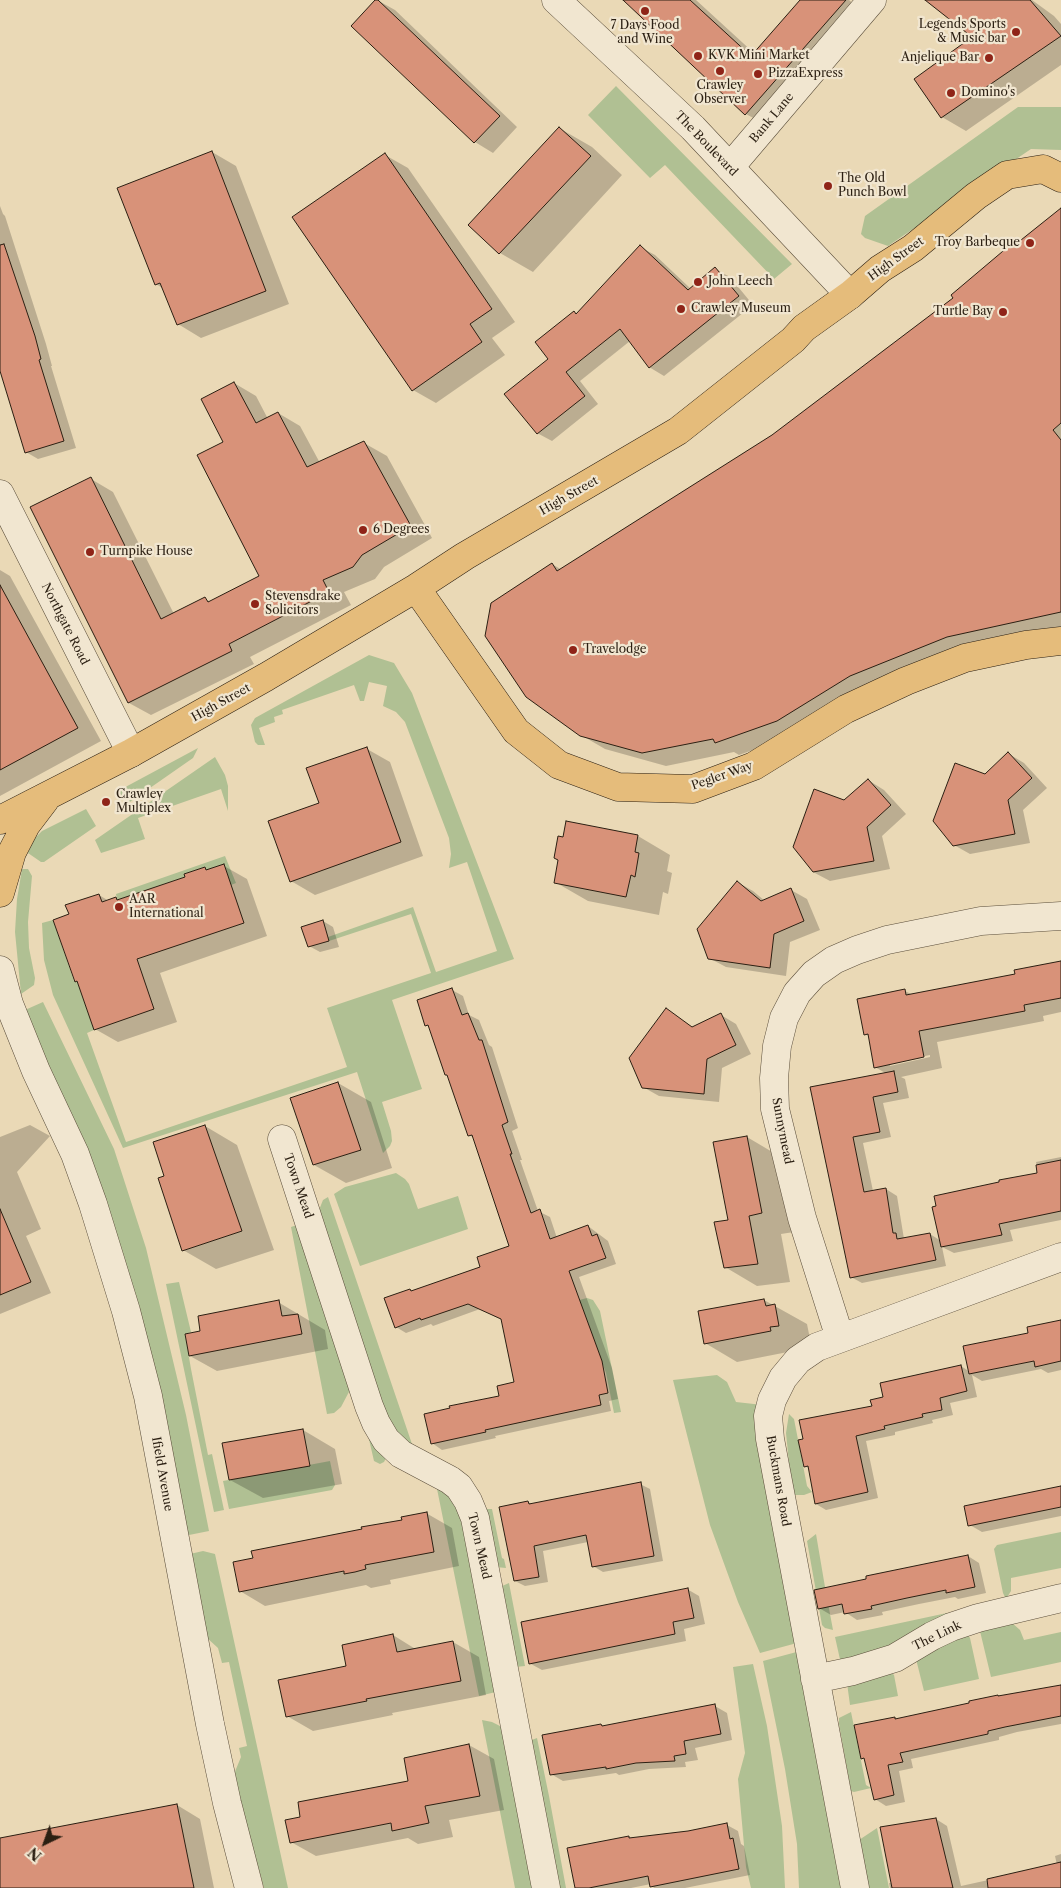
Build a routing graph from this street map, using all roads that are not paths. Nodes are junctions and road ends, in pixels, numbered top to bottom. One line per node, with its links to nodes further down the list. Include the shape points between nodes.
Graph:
1 (556, 0): 3 (street, The Boulevard, via 693,128)
2 (872, 0): 3 (street, Bank Lane)
3 (730, 167): 5 (street, The Boulevard)
4 (1061, 178): 5 (main road, High Street, via 1042,169 1007,175)
5 (850, 294): 7 (main road, High Street, via 678,431)
6 (0, 494): 9 (street, Northgate Road)
7 (416, 588): 8 (main road, Pegler Way, via 516,731 559,765 618,786 693,788 754,766 846,709 906,681 965,658); 9 (main road, High Street, via 266,678)
8 (1061, 640)
9 (131, 753): 10 (main road, High Street)
10 (49, 794): 11 (main road, High Street); 12 (main road, High Street, via 26,825 12,852)
11 (0, 820)
12 (0, 893)
13 (1061, 916): 19 (street, Sunnymead, via 981,921 887,940 857,950 814,974 797,994 784,1018 777,1046 775,1109 802,1218)
14 (0, 970): 16 (street, Ifield Avenue)
15 (0, 1036): 16 (street, Ifield Avenue)
16 (36, 1071): 22 (street, Ifield Avenue, via 75,1154 126,1311 148,1396 212,1733)
17 (282, 1139): 23 (street, Town Mead, via 376,1423 400,1454 459,1487 475,1518)
18 (1061, 1257): 19 (street, Buckmans Road)
19 (840, 1338): 21 (street, Buckmans Road, via 817,1347 798,1360 783,1378 768,1416)
20 (1061, 1598): 21 (street, The Link, via 978,1618 938,1633 894,1658)
21 (814, 1679): 24 (street, Buckmans Road)
22 (249, 1888)
23 (546, 1888)
24 (855, 1888)

